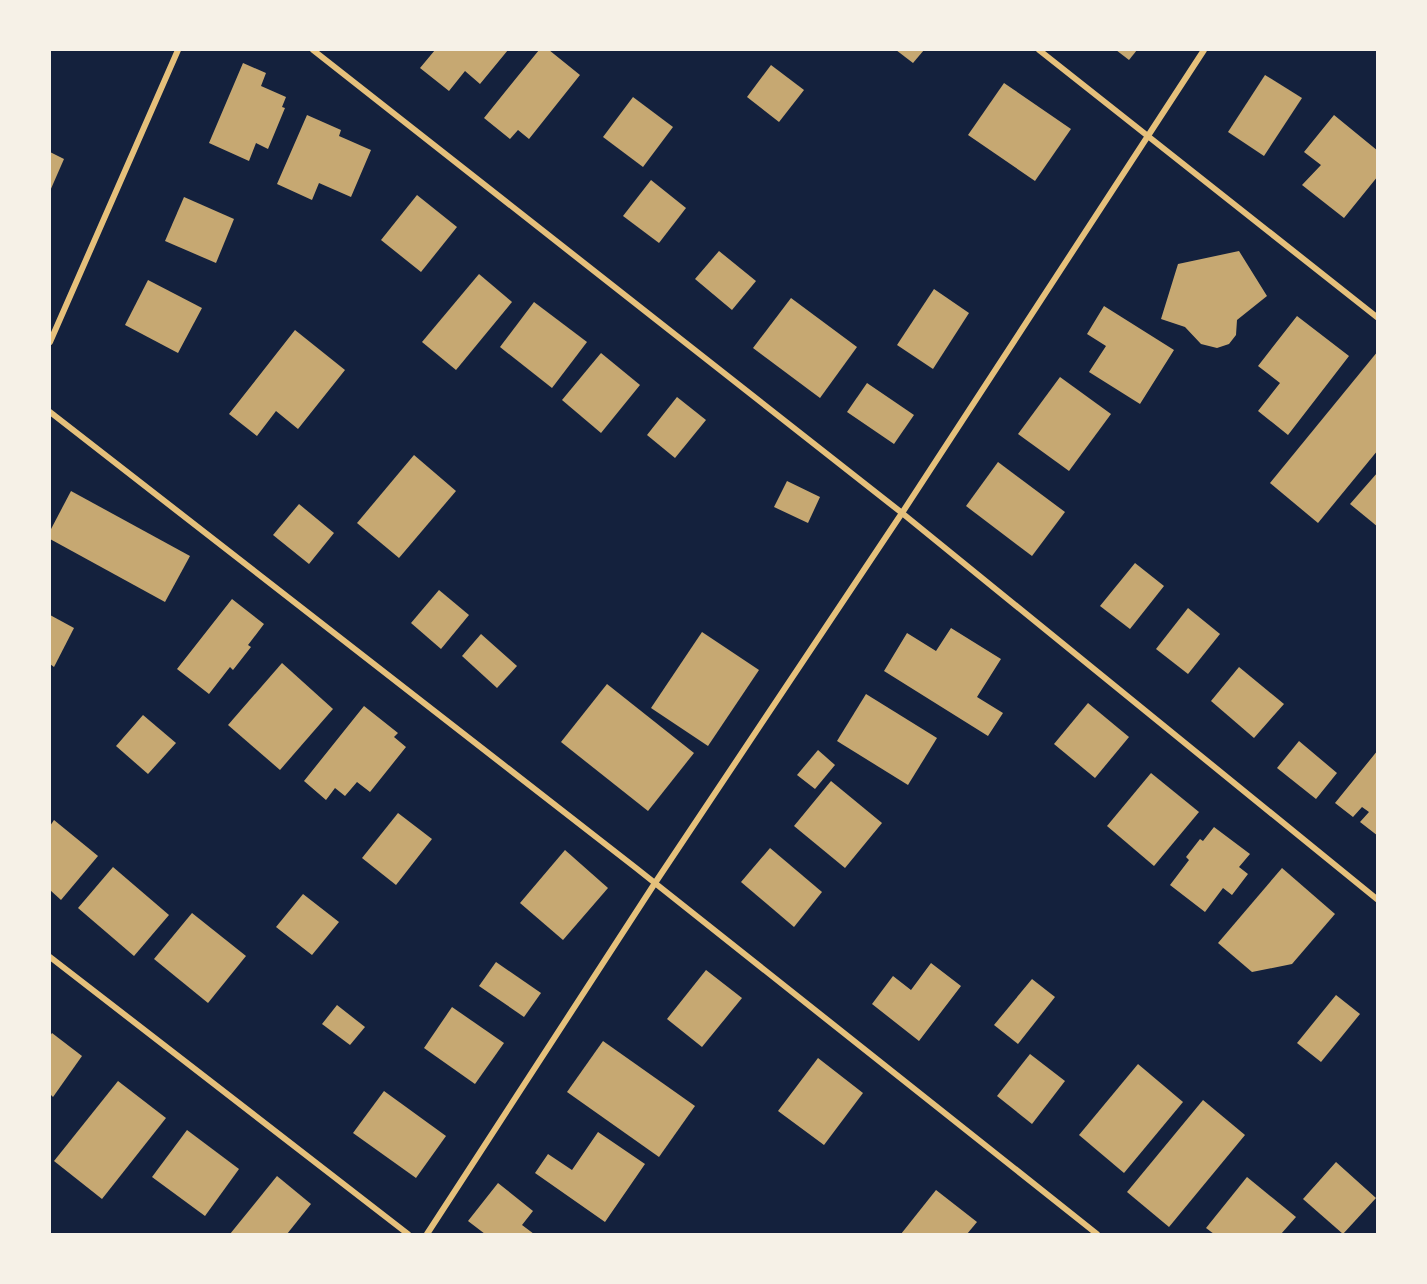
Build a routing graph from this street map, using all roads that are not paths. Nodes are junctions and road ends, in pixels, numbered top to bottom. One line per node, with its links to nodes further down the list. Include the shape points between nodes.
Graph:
1 (178, 50): 7 (street)
2 (313, 50): 9 (street)
3 (1039, 50): 5 (street)
4 (1204, 50): 5 (street)
5 (1148, 135): 6 (street); 9 (street)
6 (1377, 318)
7 (50, 342)
8 (50, 412): 10 (street)
9 (902, 513): 10 (street); 11 (street)
10 (655, 883): 14 (street); 15 (street)
11 (1377, 900)
12 (50, 957): 13 (street)
13 (408, 1234)
14 (428, 1234)
15 (1097, 1234)

